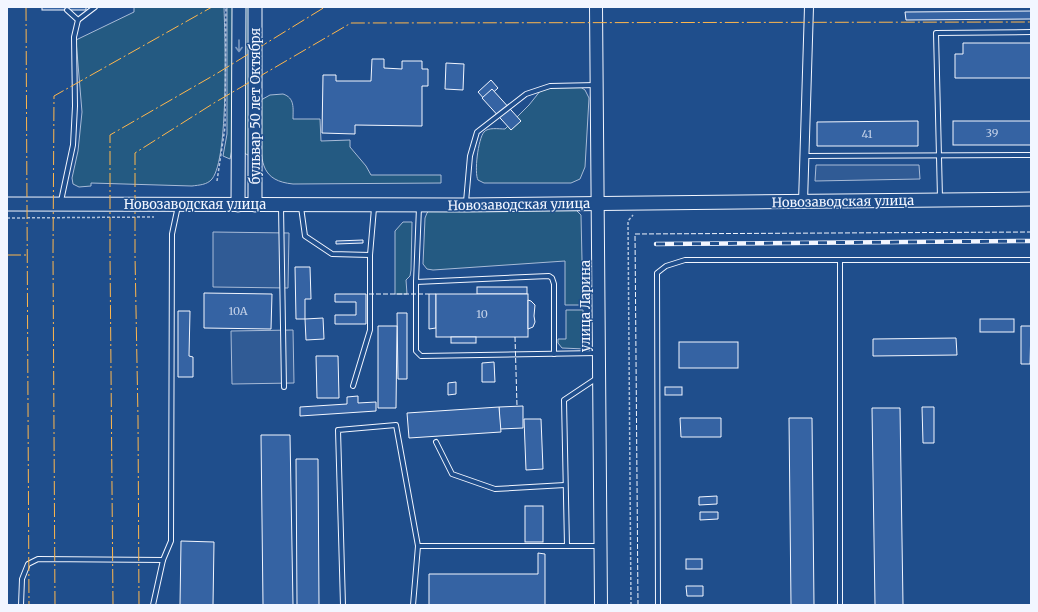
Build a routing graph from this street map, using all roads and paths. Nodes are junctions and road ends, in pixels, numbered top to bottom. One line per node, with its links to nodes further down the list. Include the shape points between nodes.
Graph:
1 (95, 7): 8 (lane)
2 (226, 7): 16 (path, via 225,126)
3 (239, 7): 11 (main road, бульвар 50 лет Октября, one-way to 11)
4 (255, 7): 13 (main road, бульвар 50 лет Октября)
5 (596, 7): 10 (street, улица Ларина)
6 (809, 7): 14 (street)
7 (68, 10): 8 (lane)
8 (78, 20): 22 (lane, via 74,37 74,144)
9 (1031, 32): 15 (lane, via 936,33)
10 (596, 85): 20 (street, улица Ларина); 30 (lane, via 550,86 526,94 477,132 470,156)
11 (238, 155): 13 (main road, via 241,160 248,163); 24 (main road, бульвар 50 лет Октября)
12 (1031, 155): 15 (lane)
13 (255, 156): 25 (main road, бульвар 50 лет Октября)
14 (804, 156): 15 (lane); 19 (street)
15 (939, 156): 18 (lane)
16 (217, 182)
17 (1031, 199): 18 (main road, Новозаводская улица)
18 (940, 200): 19 (main road, Новозаводская улица)
19 (803, 202): 20 (main road, Новозаводская улица)
20 (598, 203): 30 (main road, Новозаводская улица); 38 (street, улица Ларина)
21 (7, 204): 22 (main road, Новозаводская улица)
22 (61, 204): 23 (main road, Новозаводская улица)
23 (178, 204): 24 (main road, Новозаводская улица); 48 (lane, via 172,234 171,541)
24 (238, 205): 25 (main road, Новозаводская улица)
25 (255, 205): 26 (main road, Новозаводская улица)
26 (281, 205): 27 (main road, Новозаводская улица); 42 (lane)
27 (300, 205): 28 (main road, Новозаводская улица); 34 (lane, via 305,236 332,254)
28 (374, 205): 29 (main road, Новозаводская улица); 34 (lane)
29 (419, 205): 30 (main road, Новозаводская улица); 37 (lane)
30 (466, 205)
31 (633, 215): 54 (path, via 628,221)
32 (154, 217): 33 (path)
33 (7, 218)
34 (370, 255): 41 (lane, via 370,330)
35 (840, 260): 36 (lane); 55 (lane, via 685,260 666,266 657,273); 56 (lane)
36 (1031, 260)
37 (416, 282): 39 (lane, via 416,351 419,355); 39 (lane, via 549,276 554,284)
38 (599, 353): 39 (lane); 40 (street, улица Ларина)
39 (554, 354)
40 (599, 376): 44 (lane, via 564,400); 47 (street, улица Ларина)
41 (353, 386)
42 (284, 387)
43 (436, 442): 44 (lane, via 452,474 495,489)
44 (565, 485): 46 (lane)
45 (418, 546): 46 (lane); 51 (lane, via 396,425 338,430); 52 (lane)
46 (567, 546): 47 (lane)
47 (600, 546): 53 (street, улица Ларина)
48 (163, 560): 49 (lane, via 38,559 28,564 22,579); 50 (lane)
49 (22, 605)
50 (153, 605)
51 (343, 605)
52 (413, 605)
53 (601, 605)
54 (631, 605)
55 (658, 605)
56 (840, 605)

